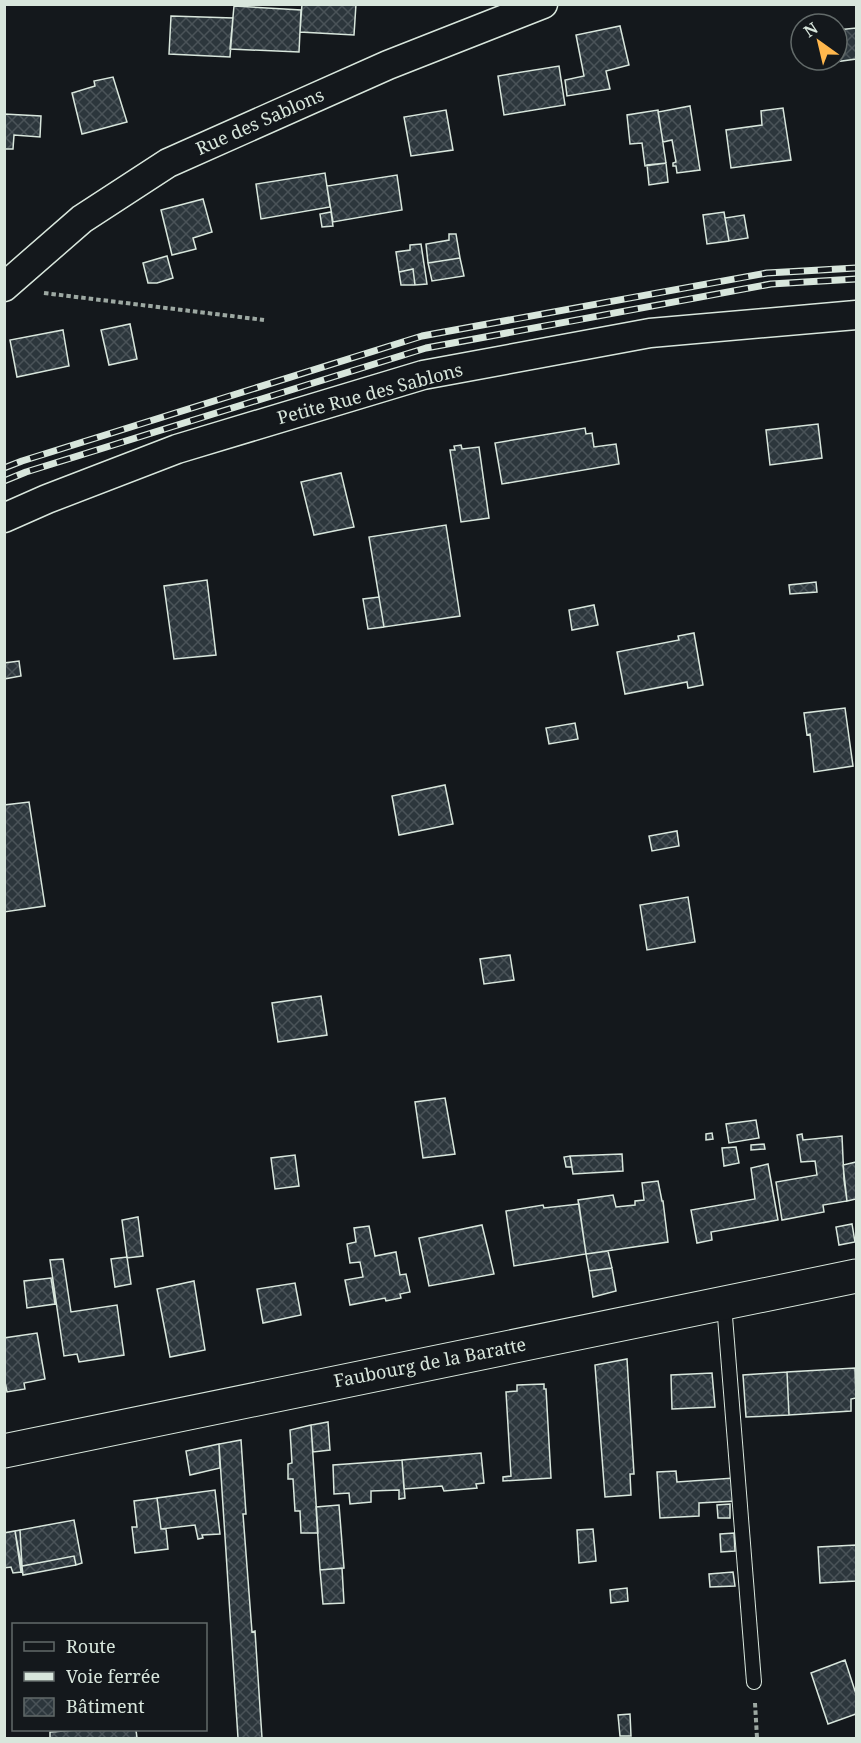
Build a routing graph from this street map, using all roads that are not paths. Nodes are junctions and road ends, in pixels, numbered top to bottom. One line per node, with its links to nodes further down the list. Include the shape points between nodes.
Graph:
1 (543, 4): 2 (street, Rue des Sablons, via 388,64 168,163 82,219)
2 (4, 286)
3 (856, 315): 4 (street, Petite Rue des Sablons, via 650,333 423,375 177,449)
4 (4, 518)
5 (856, 1276): 6 (main road, Faubourg de la Baratte)
6 (724, 1304): 7 (main road, Faubourg de la Baratte); 8 (lane)
7 (4, 1451)
8 (754, 1683)

